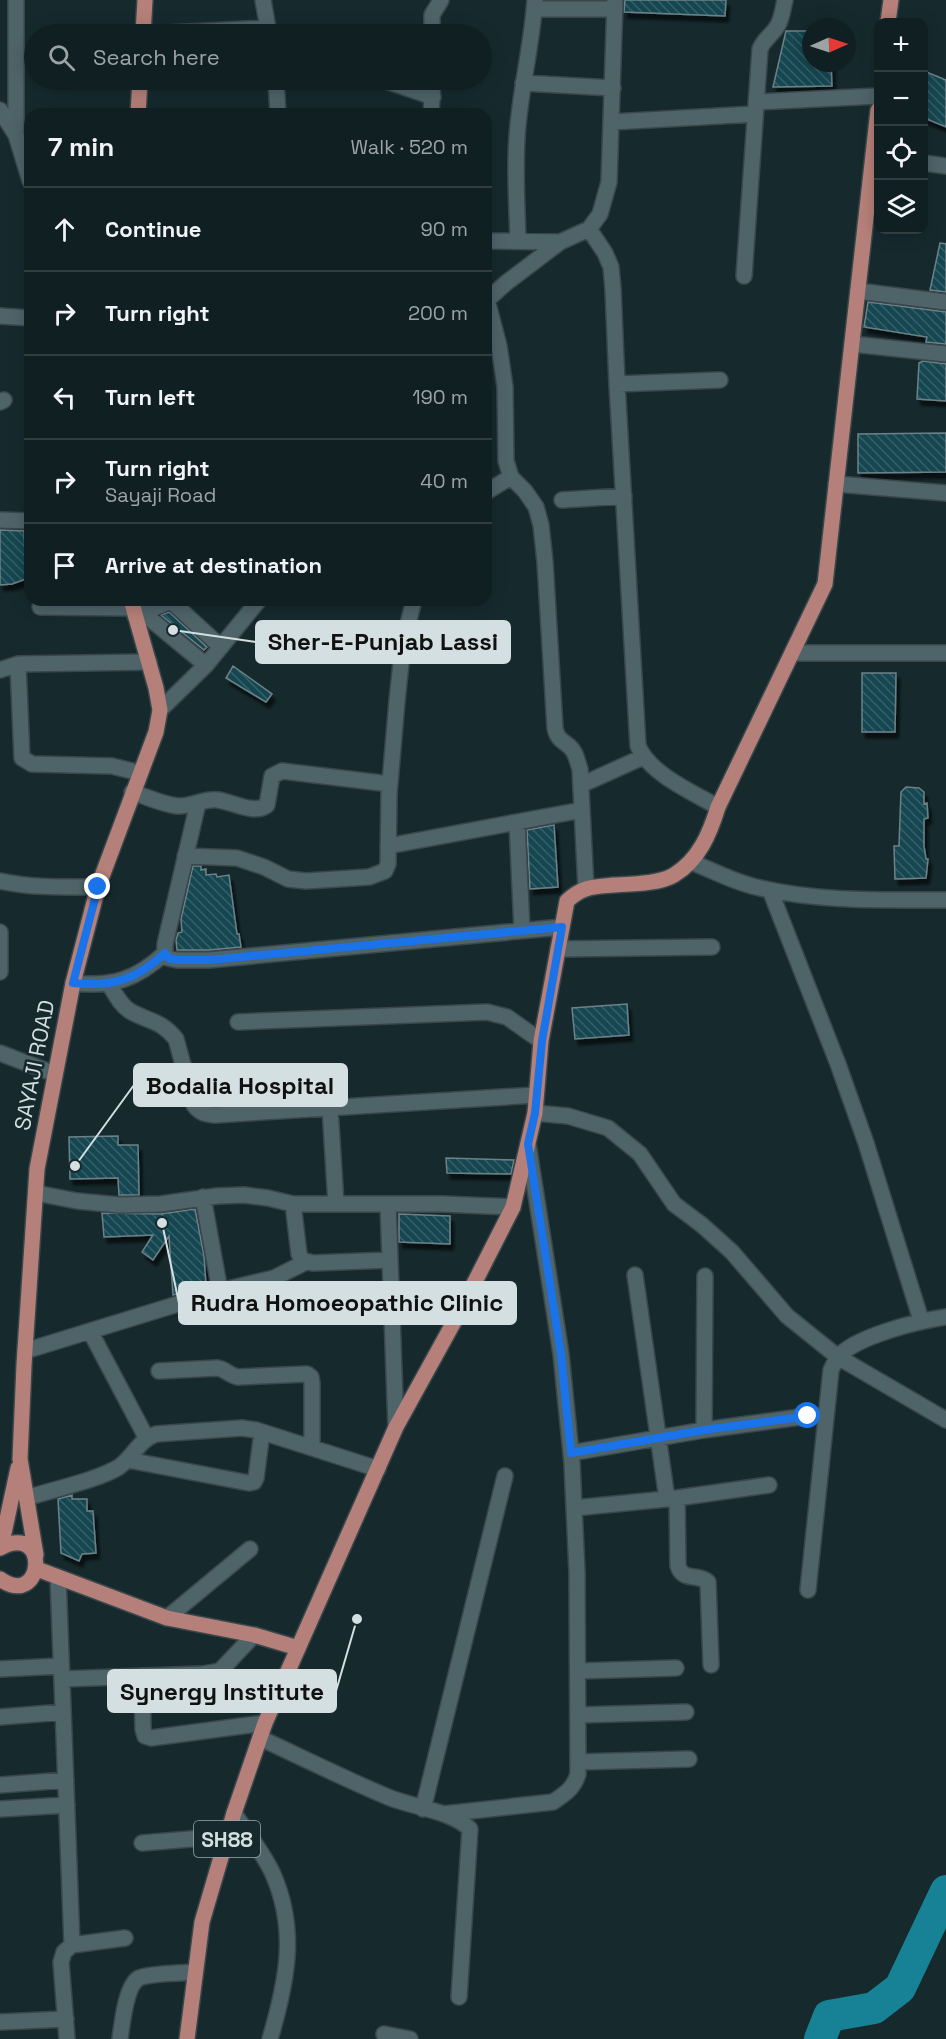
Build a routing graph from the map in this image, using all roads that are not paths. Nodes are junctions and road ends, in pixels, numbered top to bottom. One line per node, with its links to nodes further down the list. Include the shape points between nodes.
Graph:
1 (16, 0): 27 (street)
2 (145, 0): 10 (main road)
3 (263, 0): 11 (street)
4 (441, 0): 12 (street, via 432,15)
5 (785, 0): 24 (street, via 779,24 760,50)
6 (891, 0): 9 (main road)
7 (615, 4): 8 (street); 14 (street)
8 (534, 5): 13 (street)
9 (889, 18)
10 (144, 24)
11 (268, 24)
12 (432, 24)
13 (523, 83): 14 (street); 34 (street, via 516,156)
14 (613, 88): 26 (street)
15 (139, 90): 21 (main road)
16 (277, 90): 22 (street)
17 (412, 90): 20 (street)
18 (433, 90): 20 (street)
19 (874, 96): 24 (street)
20 (433, 97): 23 (street)
21 (138, 108)
22 (278, 108)
23 (432, 108)
24 (756, 108): 26 (street); 36 (street)
25 (0, 110): 27 (street)
26 (612, 122): 32 (street, via 609,182 600,214)
27 (16, 135): 28 (street)
28 (24, 149)
29 (928, 164): 30 (street)
30 (946, 166)
31 (874, 172): 37 (main road)
32 (589, 229): 35 (street); 46 (street, via 611,267)
33 (492, 241): 34 (street)
34 (518, 241): 35 (street)
35 (560, 242): 38 (street)
36 (744, 276)
37 (858, 291): 39 (street); 43 (main road)
38 (492, 295)
39 (946, 302)
40 (0, 316): 41 (street)
41 (24, 318)
42 (492, 321): 47 (street, via 505,387 506,461)
43 (852, 344): 44 (street); 48 (main road)
44 (946, 354)
45 (720, 380): 46 (street)
46 (617, 384): 51 (street)
47 (511, 477): 49 (street); 71 (street, via 536,507 541,525 555,728 561,741 575,754)
48 (836, 484): 50 (street); 61 (main road, via 825,584)
49 (492, 488)
50 (946, 493)
51 (624, 496): 52 (street); 68 (street, via 638,746)
52 (562, 500)
53 (0, 520): 54 (street)
54 (24, 521)
55 (178, 606): 60 (street)
56 (254, 606): 60 (street)
57 (412, 606): 70 (street, via 403,644)
58 (40, 607): 59 (street)
59 (136, 609): 63 (main road, SAYAJI ROAD); 65 (street)
60 (221, 647): 65 (street)
61 (792, 653): 62 (street); 74 (main road)
62 (946, 653)
63 (148, 662): 64 (street); 67 (main road, SAYAJI ROAD)
64 (18, 664): 66 (street); 69 (street, via 22,758 32,764 112,766)
65 (206, 664): 67 (street)
66 (0, 670)
67 (160, 710): 69 (main road, SAYAJI ROAD)
68 (643, 757): 71 (street); 74 (street, via 675,783)
69 (140, 773): 72 (main road, SAYAJI ROAD)
70 (390, 784): 73 (street, via 282,771 272,776 269,801 263,808 210,799); 77 (street)
71 (581, 785): 75 (street)
72 (132, 792): 73 (street, via 175,806); 81 (main road, SAYAJI ROAD)
73 (198, 803): 78 (street)
74 (718, 807): 79 (main road, via 709,837)
75 (582, 810): 76 (street); 83 (street)
76 (516, 822): 77 (street); 87 (street)
77 (388, 846): 78 (street, via 388,864 378,874 306,881 288,879 237,858)
78 (185, 856): 91 (street)
79 (691, 862): 83 (main road, via 672,877); 84 (street)
80 (0, 881): 81 (street, via 16,885)
81 (98, 887): 93 (main road, SAYAJI ROAD)
82 (946, 887): 85 (street)
83 (586, 889): 86 (main road, via 567,901)
84 (770, 890): 85 (street, via 848,900); 115 (street, via 866,1143)
85 (946, 900)
86 (562, 927): 87 (street); 90 (main road)
87 (522, 930): 91 (street, via 209,960 177,960)
88 (0, 932): 92 (street)
89 (712, 946): 90 (street)
90 (558, 949): 96 (main road)
91 (165, 953): 94 (street, via 132,977)
92 (0, 972)
93 (73, 983): 94 (street); 98 (main road, SAYAJI ROAD)
94 (109, 984): 100 (street, via 128,1010 157,1022 176,1039 199,1112 215,1115)
95 (238, 1022): 96 (street, via 487,1012 507,1017)
96 (542, 1041): 99 (main road)
97 (0, 1053): 98 (street)
98 (56, 1074): 103 (main road, SAYAJI ROAD)
99 (536, 1095): 100 (street); 101 (main road)
100 (330, 1108): 106 (street)
101 (535, 1113): 102 (main road); 118 (street, via 568,1116 608,1128 640,1154 674,1204 732,1252 787,1316)
102 (528, 1144): 108 (main road); 128 (street, via 561,1354)
103 (36, 1193): 104 (street, via 119,1205); 117 (main road, SAYAJI ROAD)
104 (203, 1197): 105 (street, via 244,1195); 113 (street)
105 (293, 1204): 106 (street); 110 (street, via 299,1254)
106 (336, 1204): 107 (street)
107 (388, 1204): 108 (street); 109 (street)
108 (513, 1207): 122 (main road)
109 (390, 1260): 110 (street); 122 (street)
110 (306, 1262): 113 (street, via 274,1278)
111 (635, 1275): 126 (street)
112 (705, 1276): 123 (street)
113 (220, 1291): 116 (street)
114 (946, 1317): 115 (street)
115 (921, 1320): 118 (street, via 874,1336)
116 (90, 1331): 117 (street); 125 (street)
117 (25, 1351): 129 (main road, SAYAJI ROAD)
118 (838, 1357): 121 (street); 142 (street, via 831,1370)
119 (159, 1371): 127 (street, via 217,1368 238,1377 307,1374 312,1383)
120 (808, 1416): 123 (street)
121 (946, 1420)
122 (396, 1427): 131 (main road)
123 (704, 1430): 126 (street)
124 (262, 1432): 125 (street, via 242,1428); 127 (street); 130 (street, via 254,1482)
125 (146, 1437): 130 (street)
126 (659, 1438): 128 (street); 135 (street)
127 (312, 1448): 131 (street)
128 (571, 1453): 136 (street)
129 (20, 1459): 134 (main road, SAYAJI ROAD); 137 (main road)
130 (128, 1460): 134 (street, via 104,1474)
131 (378, 1469): 145 (main road)
132 (505, 1476): 164 (street)
133 (769, 1485): 135 (street)
134 (26, 1498): 139 (main road, SAYAJI ROAD)
135 (672, 1499): 136 (street); 146 (street, via 680,1572 708,1582)
136 (574, 1508): 149 (street)
137 (0, 1547): 139 (main road, via 13,1542 26,1545)
138 (250, 1549): 143 (street)
139 (36, 1562): 140 (main road); 141 (main road, via 31,1579 21,1585 8,1585)
140 (58, 1577): 143 (main road); 150 (street)
141 (0, 1579)
142 (808, 1590)
143 (167, 1618): 144 (main road)
144 (255, 1635): 145 (main road); 151 (street, via 220,1671)
145 (298, 1648): 156 (main road, SH88)
146 (711, 1665)
147 (676, 1668): 149 (street)
148 (0, 1670): 150 (street)
149 (578, 1671): 154 (street)
150 (62, 1673): 151 (street); 152 (street)
151 (142, 1676): 156 (street, via 144,1736)
152 (63, 1712): 155 (street); 160 (street)
153 (686, 1712): 154 (street)
154 (578, 1715): 159 (street)
155 (0, 1717)
156 (265, 1723): 157 (main road, SH88)
157 (260, 1738): 164 (street); 165 (main road, SH88)
158 (689, 1759): 159 (street)
159 (578, 1762): 166 (street, via 576,1783 553,1802)
160 (66, 1780): 161 (street); 162 (street)
161 (0, 1785)
162 (67, 1805): 163 (street); 170 (street)
163 (0, 1809)
164 (423, 1809): 166 (street)
165 (234, 1813): 167 (main road, SH88); 179 (street, via 271,1871 286,1922 288,1956 283,1994)
166 (443, 1814): 172 (street, via 470,1829)
167 (227, 1836): 168 (street); 171 (main road, SH88, via 202,1922)
168 (142, 1843)
169 (125, 1938): 170 (street)
170 (72, 1945): 173 (street, via 61,1962)
171 (195, 1972): 177 (street, via 141,1977 133,1983); 178 (main road, SH88)
172 (459, 1997)
173 (66, 2019): 174 (street); 176 (street)
174 (0, 2022)
175 (384, 2034): 180 (street)
176 (67, 2039)
177 (120, 2039)
178 (187, 2039)
179 (270, 2039)
180 (410, 2039)

